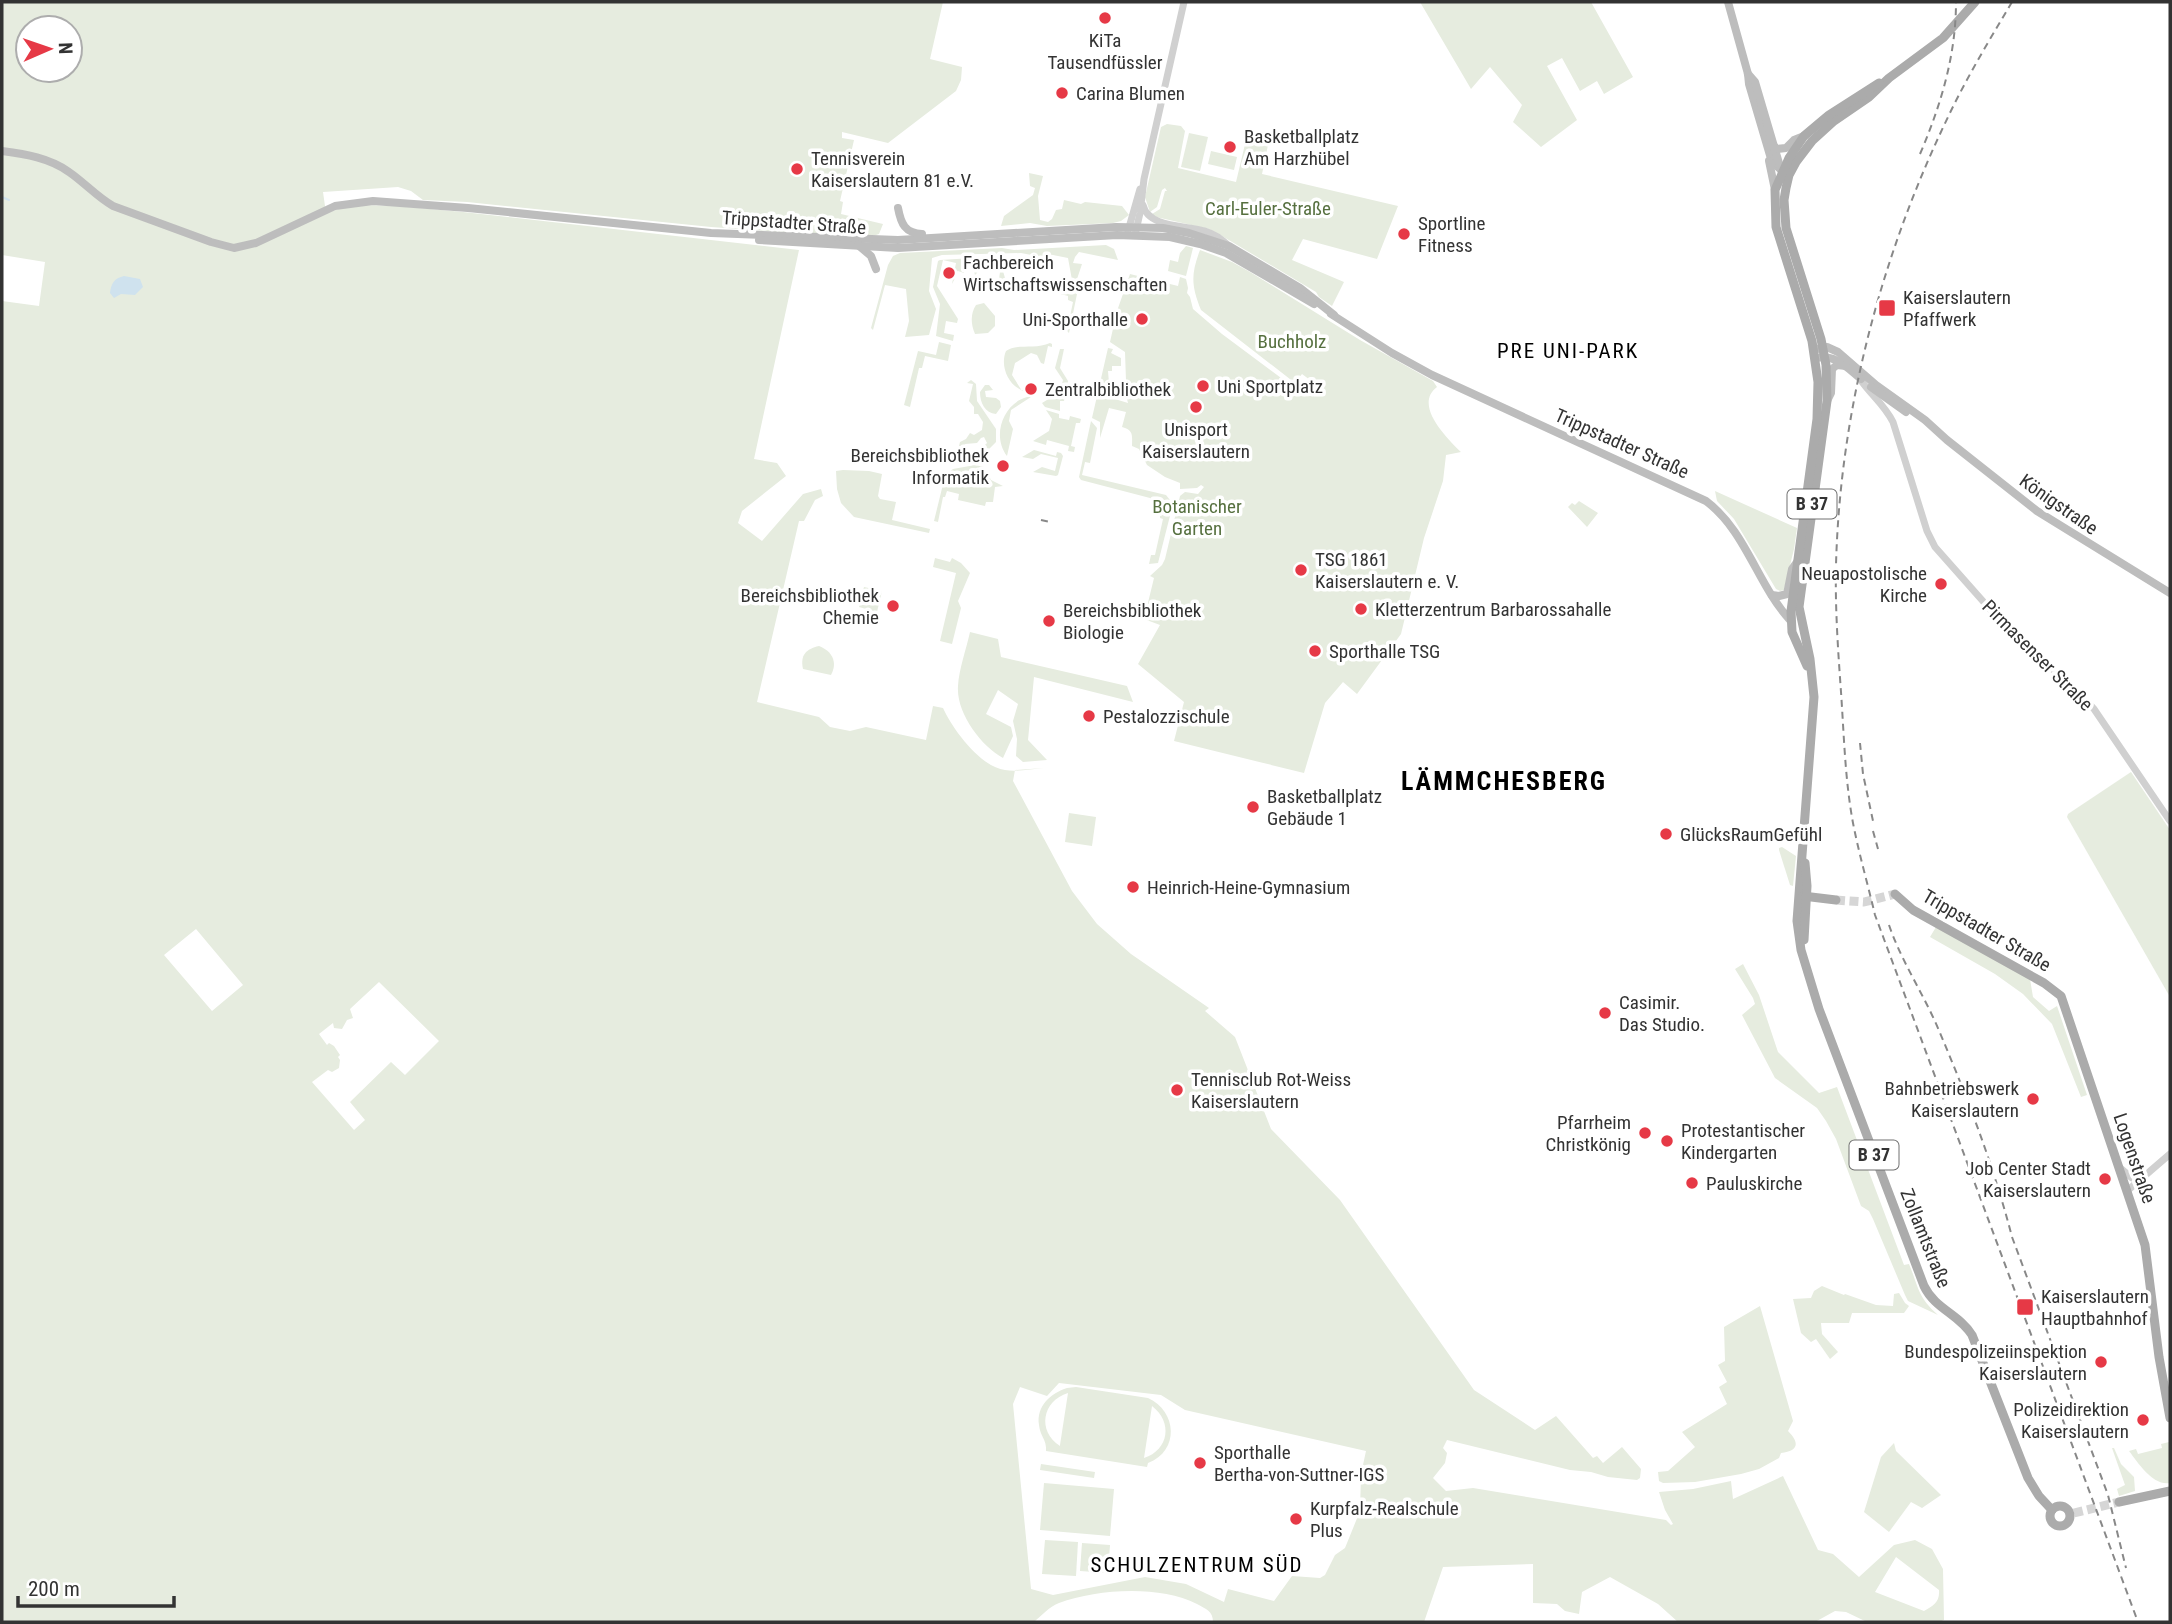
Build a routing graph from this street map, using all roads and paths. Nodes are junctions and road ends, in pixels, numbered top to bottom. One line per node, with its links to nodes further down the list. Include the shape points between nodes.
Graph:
1 (1184, 2): 9 (street)
2 (1728, 2): 6 (main road)
3 (1975, 2): 4 (main road, B 37, via 1943,38)
4 (1889, 78): 5 (main road, B 37); 8 (main road, B 37, via 1812,141)
5 (1804, 136): 6 (main road, via 1786,148); 8 (main road, B 37)
6 (1769, 144): 8 (main road, via 1772,162); 10 (main road)
7 (2, 151): 14 (main road, via 52,162 113,206 234,248 256,243 323,210 358,202 442,205)
8 (1785, 173): 10 (main road, B 37)
9 (1144, 179): 11 (street); 13 (street)
10 (1780, 189): 20 (main road, B 37)
11 (1142, 201): 13 (street); 17 (street, via 1155,221 1205,231)
12 (898, 208): 15 (main road, via 908,231)
13 (1132, 231): 15 (main road, Trippstadter Straße); 16 (main road, Trippstadter Straße, via 901,248); 17 (main road, Trippstadter Straße, via 1163,228); 19 (main road, Trippstadter Straße, via 1183,239 1226,253)
14 (711, 233): 15 (main road, Trippstadter Straße, via 898,240); 16 (main road, Trippstadter Straße, via 794,243)
15 (941, 237)
16 (858, 244): 18 (main road, via 871,256)
17 (1229, 246): 19 (main road, Trippstadter Straße, via 1300,288)
18 (876, 269)
19 (1334, 315): 28 (main road, Trippstadter Straße, via 1432,375 1706,501 1737,534)
20 (1819, 353): 21 (main road, Königstraße); 23 (main road, B 37); 24 (main road, Königstraße, via 1838,352); 26 (main road, B 37, via 1817,419)
21 (1846, 366): 22 (main road, Königstraße); 23 (main road, via 1832,369)
22 (1860, 379): 24 (main road, Königstraße); 25 (street, Pirmasenser Straße)
23 (1827, 401): 29 (main road, B 37)
24 (1900, 404): 25 (street); 27 (main road, Königstraße, via 2037,511)
25 (1893, 422): 33 (street, Pirmasenser Straße, via 1936,547 2012,634 2094,709)
26 (1797, 562): 28 (main road, via 1787,594); 30 (main road, B 37)
27 (2170, 593)
28 (1772, 595): 30 (main road, Trippstadter Straße)
29 (1799, 607): 30 (main road); 31 (main road, B 37)
30 (1790, 620): 31 (main road, B 37); 32 (main road, Trippstadter Straße / B 37)
31 (1810, 656): 32 (main road, Trippstadter Straße / B 37)
32 (1813, 684): 35 (main road, Trippstadter Straße / B 37)
33 (2170, 821)
34 (1895, 894): 37 (main road, Trippstadter Straße, via 1913,910)
35 (1802, 896): 36 (main road); 47 (main road, Zollamtstraße / B 37, via 1798,927 1819,1009 1924,1286 1932,1300 1964,1323 1972,1335 2028,1478)
36 (1836, 900)
37 (2061, 996): 39 (main road, Logenstraße)
38 (2170, 1154): 40 (street)
39 (2118, 1165): 40 (street, via 2132,1178); 41 (main road, Logenstraße)
40 (2148, 1174): 41 (street)
41 (2127, 1191): 42 (main road, Logenstraße, via 2146,1247)
42 (2170, 1418)
43 (2170, 1491): 44 (main road)
44 (2154, 1495): 45 (main road); 46 (main road)
45 (2170, 1497)
46 (2119, 1502)
47 (2053, 1510): 47 (main road, via 2051,1520 2059,1526 2067,1523 2072,1513 2063,1506)

